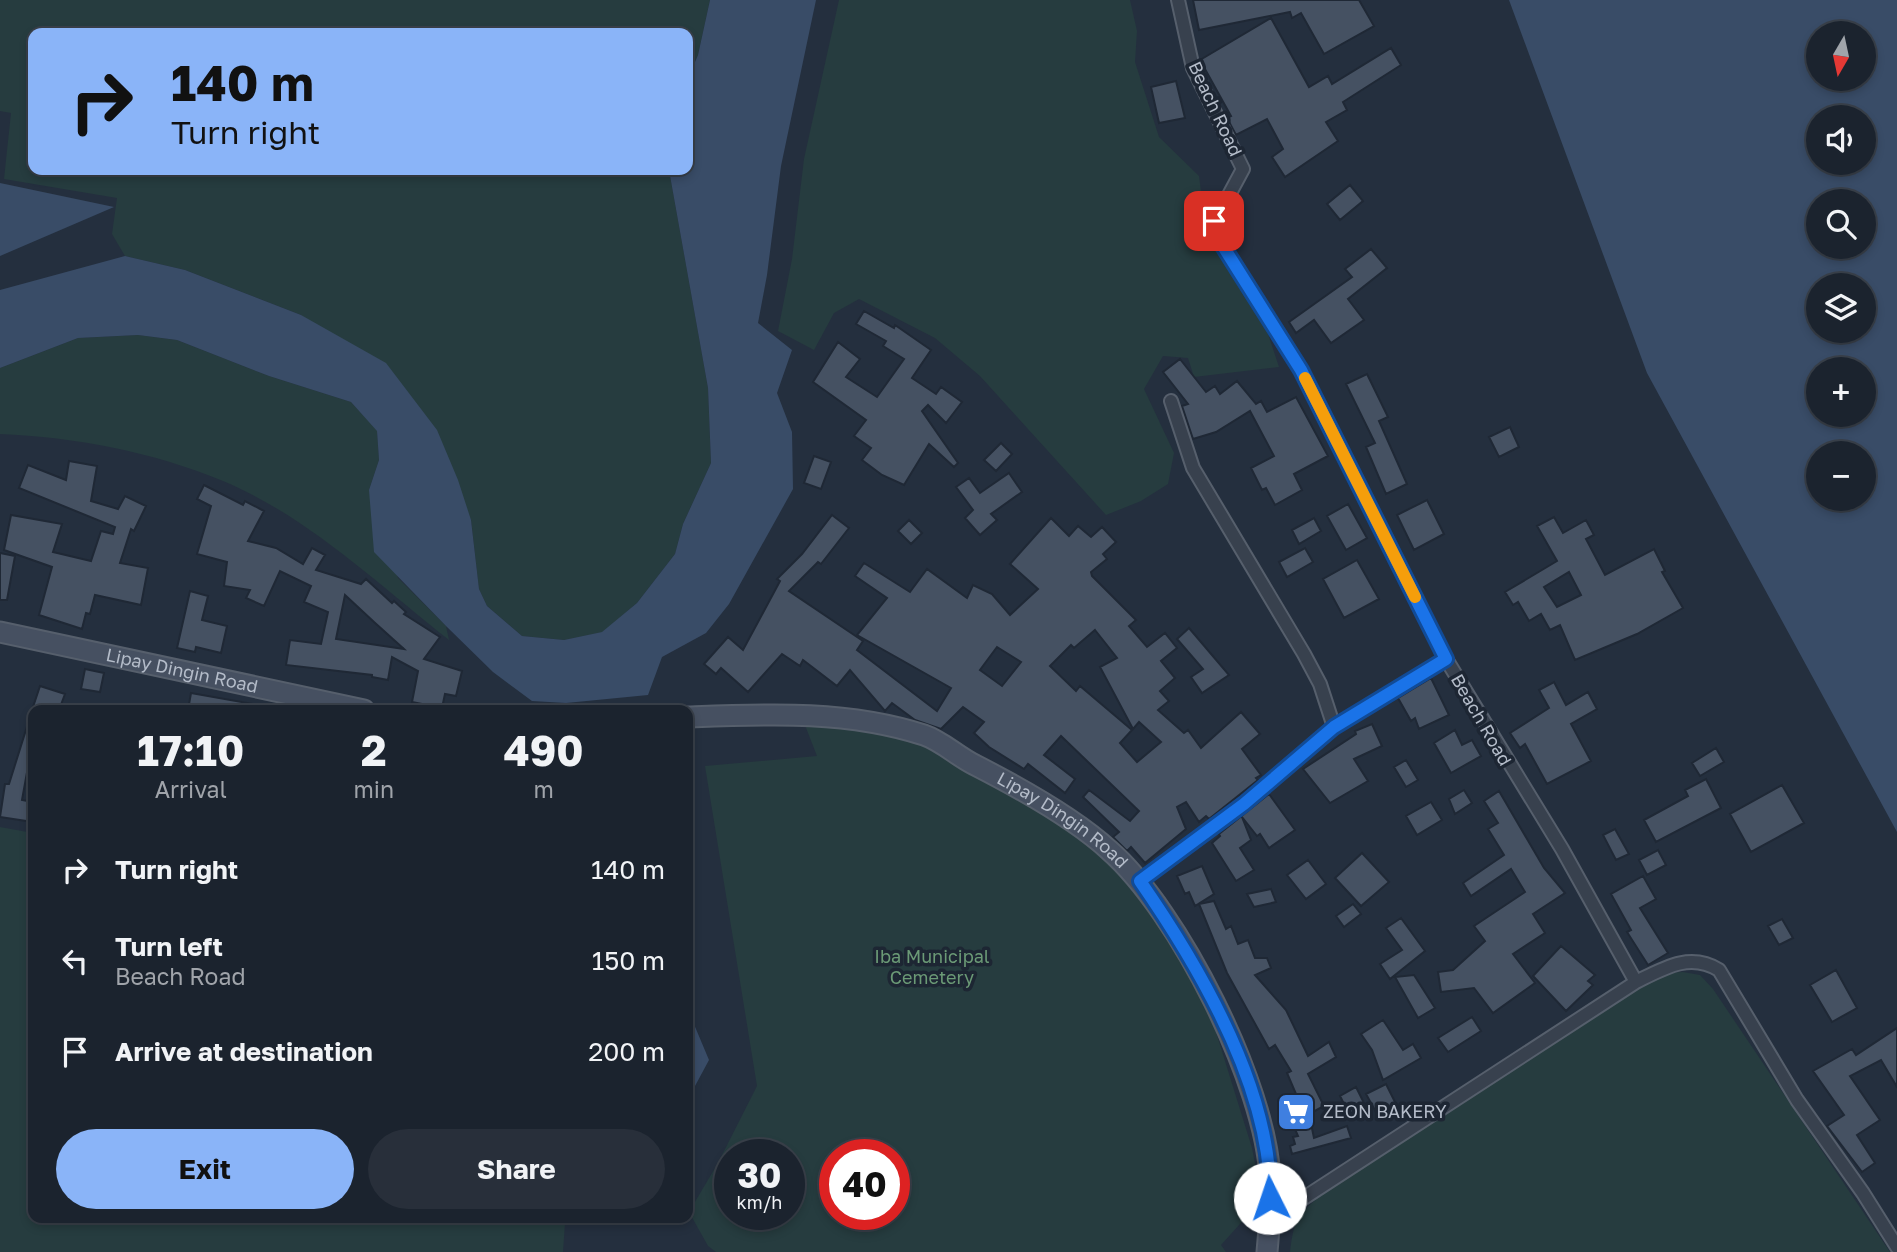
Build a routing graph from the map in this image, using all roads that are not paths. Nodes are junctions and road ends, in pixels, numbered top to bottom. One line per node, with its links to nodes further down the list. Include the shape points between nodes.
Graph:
1 (1178, 0): 4 (street, Beach Road, via 1194,68 1243,169 1214,221 1221,243 1301,370)
2 (1171, 401): 7 (street, via 1193,468 1304,654)
3 (0, 632): 5 (street, Lipay Dingin Road)
4 (1446, 659): 7 (street); 9 (street, Beach Road, via 1562,849)
5 (341, 705)
6 (693, 717): 8 (street, Lipay Dingin Road, via 797,713 926,736 1083,830)
7 (1334, 727): 8 (street, via 1244,804)
8 (1140, 881): 10 (street, Lipay Dingin Road, via 1178,936 1224,1021 1259,1120 1270,1176)
9 (1636, 982): 10 (street); 11 (street, via 1673,964 1692,961 1705,961 1719,970 1797,1100)
10 (1269, 1220): 12 (street, Lipay Dingin Road)
11 (1897, 1247)
12 (1267, 1252)

